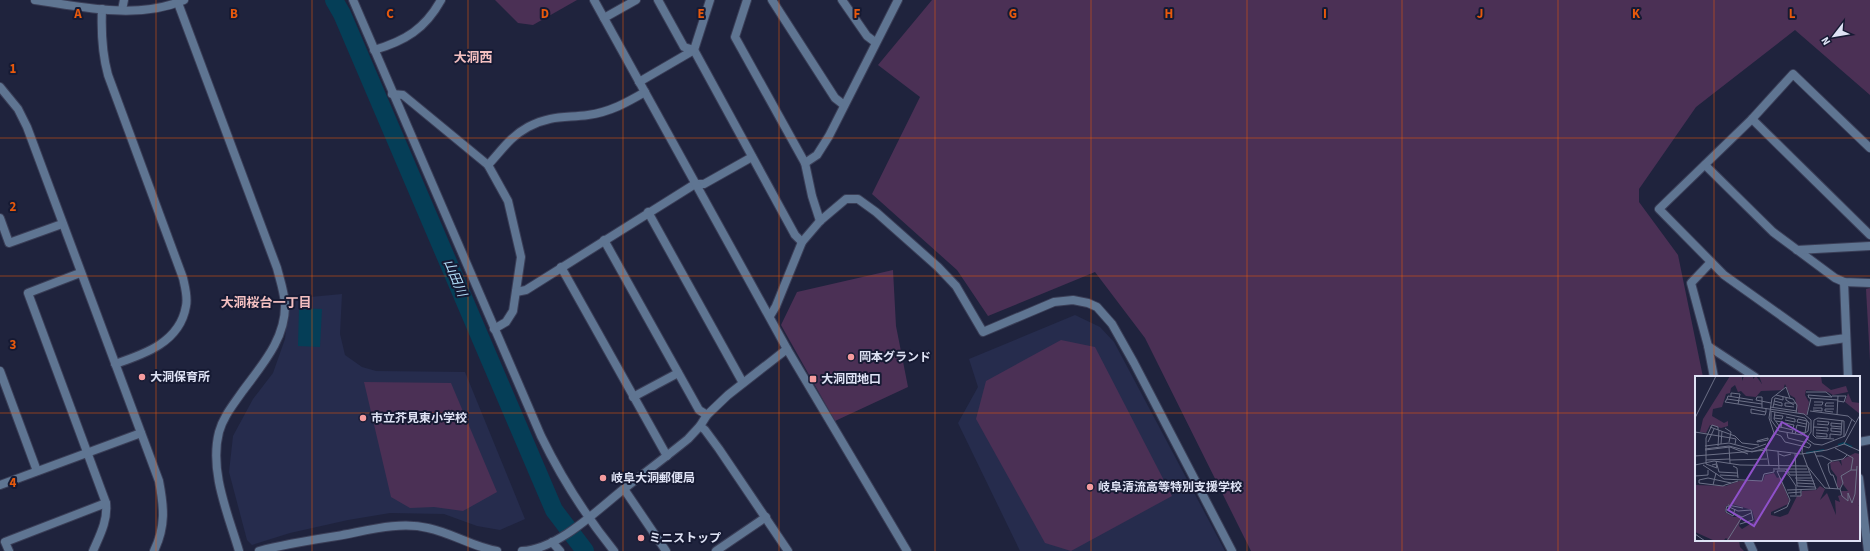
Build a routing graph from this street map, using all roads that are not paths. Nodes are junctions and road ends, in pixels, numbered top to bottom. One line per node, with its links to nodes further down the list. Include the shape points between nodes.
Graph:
1 (35, 0): 14 (street)
2 (124, 0): 16 (street)
3 (353, 0): 19 (street)
4 (441, 0): 19 (street, via 433,14 418,29 396,44)
5 (594, 0): 17 (street)
6 (636, 0): 17 (street)
7 (658, 0): 20 (street, via 684,47)
8 (710, 0): 20 (street)
9 (747, 0): 29 (street, via 735,36)
10 (772, 0): 25 (street, via 835,98)
11 (842, 0): 18 (street, via 867,36)
12 (898, 0): 18 (street)
13 (177, 2): 16 (street, via 150,9); 82 (street, via 277,268 285,304 281,330 272,350 226,413 219,432 217,470)
14 (77, 3): 15 (street)
15 (102, 9): 16 (street); 53 (street, via 101,41 108,75 181,271 186,293 186,306 179,325 168,339 157,348)
16 (122, 10)
17 (604, 18): 21 (street)
18 (875, 42): 25 (street)
19 (374, 50): 24 (street)
20 (694, 50): 21 (street); 28 (street)
21 (639, 82): 23 (street)
22 (0, 87): 36 (street, via 18,109 27,127)
23 (645, 92): 30 (street, via 618,108 588,115 554,117 529,127 509,140); 32 (street)
24 (392, 94): 30 (street, via 404,95); 49 (street)
25 (844, 105): 29 (street, via 817,155)
26 (1752, 119): 27 (street, via 1793,74); 31 (street); 37 (street)
27 (1870, 148)
28 (752, 157): 32 (street, via 704,184); 39 (street, via 795,235)
29 (805, 163): 35 (street)
30 (488, 165): 47 (street, via 508,201 521,257)
31 (1705, 165): 41 (street, via 1773,232); 42 (street, via 1659,210)
32 (695, 184): 33 (street); 48 (street)
33 (648, 212): 38 (street); 59 (street)
34 (0, 218): 36 (street, via 9,243)
35 (820, 221): 39 (street); 92 (street, via 846,199 858,199 938,267 956,286 982,332 1054,302 1073,300 1088,302 1097,307 1112,324 1134,363)
36 (62, 224): 44 (street)
37 (1870, 235)
38 (604, 240): 43 (street); 55 (street)
39 (802, 242): 48 (street)
40 (1870, 246): 41 (street)
41 (1797, 250): 45 (street)
42 (1711, 262): 50 (street, via 1724,275 1818,342); 51 (street, via 1691,283)
43 (561, 267): 47 (street, via 526,290); 60 (street)
44 (80, 273): 53 (street); 66 (street, via 28,293)
45 (1844, 282): 46 (street); 50 (street)
46 (1870, 283)
47 (516, 292): 49 (street, via 513,311 506,322)
48 (770, 316): 52 (street)
49 (494, 329): 74 (street, via 553,460)
50 (1846, 338): 58 (street)
51 (1708, 346): 56 (street); 57 (street)
52 (787, 349): 59 (street); 91 (street)
53 (115, 364): 63 (street)
54 (0, 371): 68 (street)
55 (678, 373): 60 (street); 61 (street, via 699,410)
56 (1714, 376)
57 (1753, 376)
58 (1848, 376)
59 (743, 383): 61 (street)
60 (633, 397): 67 (street)
61 (707, 415): 62 (street)
62 (700, 426): 67 (street); 73 (street)
63 (140, 433): 66 (street); 81 (street, via 159,481 163,501 163,524)
64 (1870, 440): 65 (street)
65 (1860, 442)
66 (87, 453): 68 (street); 72 (street)
67 (667, 456): 71 (street)
68 (38, 471): 69 (street)
69 (0, 485)
70 (1860, 486): 95 (street)
71 (624, 489): 74 (street); 88 (street)
72 (106, 503): 79 (street, via 5,542); 80 (street, via 104,526)
73 (766, 517): 89 (street); 90 (street)
74 (588, 518): 77 (street); 87 (street)
75 (1748, 541): 93 (street)
76 (1802, 541): 94 (street)
77 (552, 542): 85 (street); 86 (street)
78 (482, 550): 83 (street, via 462,539 427,527 404,526); 84 (street)
79 (9, 551)
80 (93, 551)
81 (154, 551)
82 (239, 551)
83 (259, 551)
84 (497, 551)
85 (522, 551)
86 (560, 551)
87 (614, 551)
88 (666, 551)
89 (716, 551)
90 (788, 551)
91 (907, 551)
92 (1232, 551)
93 (1753, 551)
94 (1804, 551)
95 (1868, 551)

